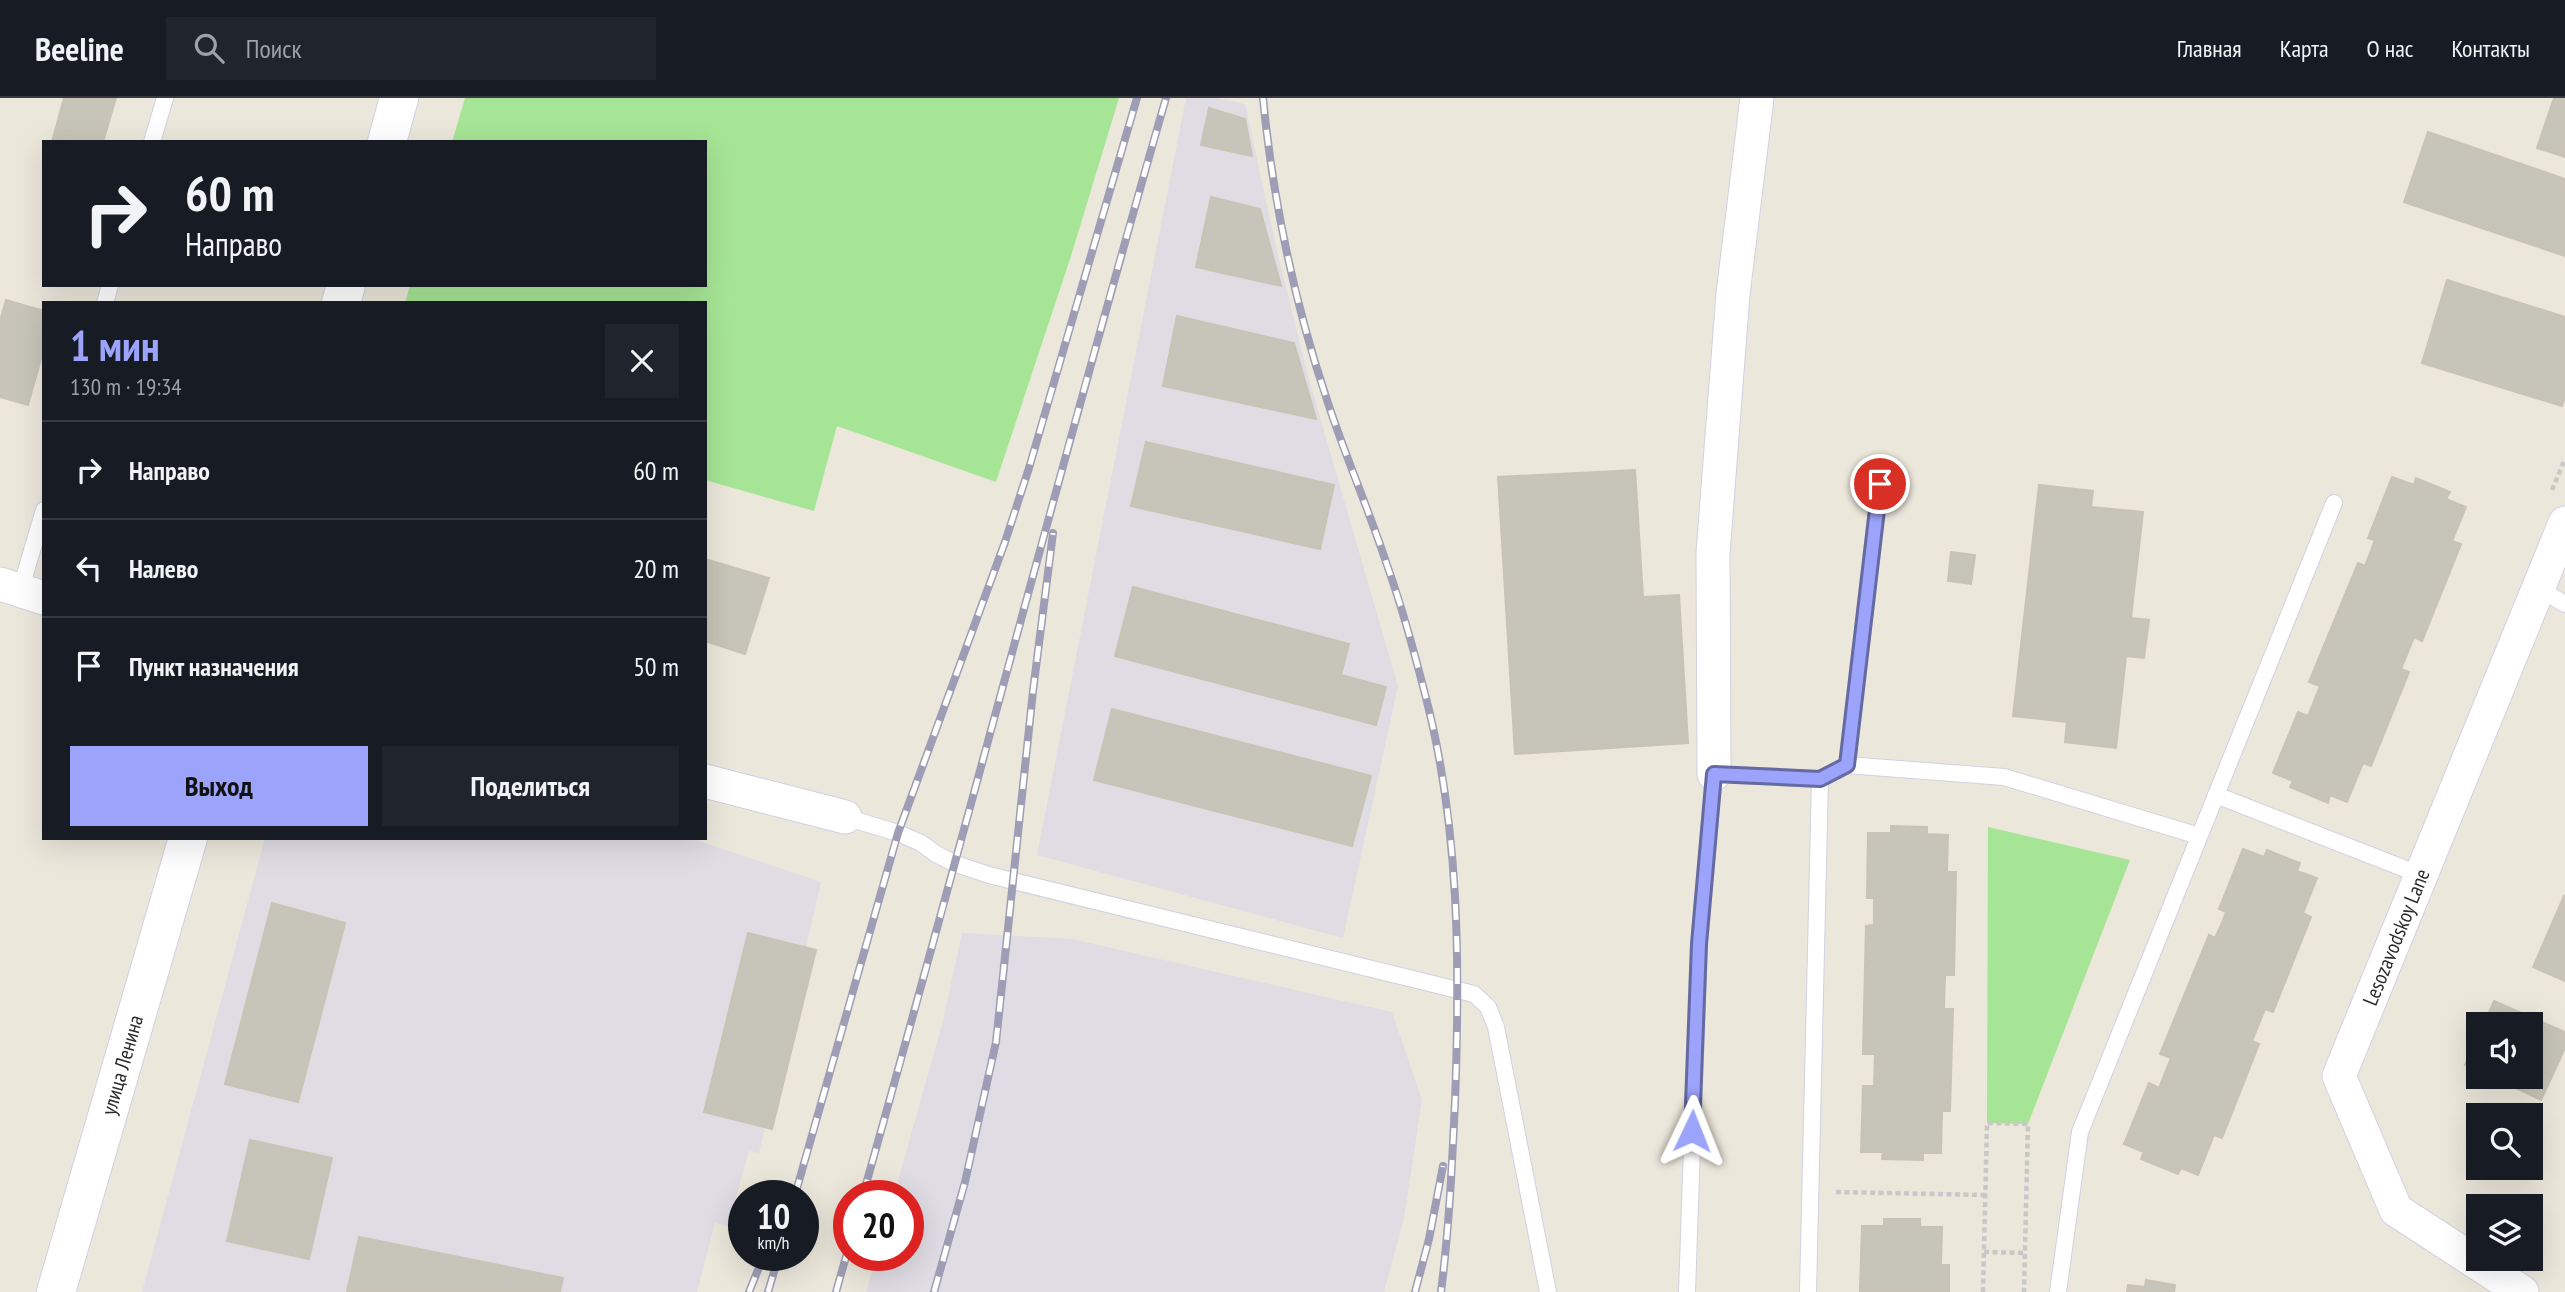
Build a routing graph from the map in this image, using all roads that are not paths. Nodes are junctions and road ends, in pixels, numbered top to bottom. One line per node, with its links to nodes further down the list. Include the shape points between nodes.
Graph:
1 (165, 98): 4 (lane)
2 (399, 98): 5 (street)
3 (1757, 98): 13 (street, via 1733,295 1713,553)
4 (153, 140)
5 (388, 140)
6 (1880, 484): 12 (lane)
7 (2334, 503): 16 (lane)
8 (2557, 511): 11 (street, Lesozavodskoy Lane)
9 (42, 517): 10 (lane)
10 (21, 591)
11 (2552, 596): 20 (street, Lesozavodskoy Lane)
12 (1847, 765): 14 (lane); 18 (lane, via 2004,777)
13 (1714, 774): 14 (lane); 23 (lane, via 1699,944)
14 (1820, 779): 24 (lane)
15 (707, 782): 17 (street)
16 (2216, 795): 18 (lane); 20 (lane)
17 (845, 817): 22 (lane, via 898,833 956,864 989,875 1458,989 1481,999 1493,1017 1502,1051)
18 (2199, 836): 25 (lane, via 2080,1132)
19 (187, 840): 21 (street, улица Ленина)
20 (2421, 875): 26 (street, Lesozavodskoy Lane, via 2339,1076 2396,1210)
21 (56, 1292)
22 (1548, 1292)
23 (1687, 1292)
24 (1808, 1292)
25 (2058, 1292)
26 (2522, 1292)

